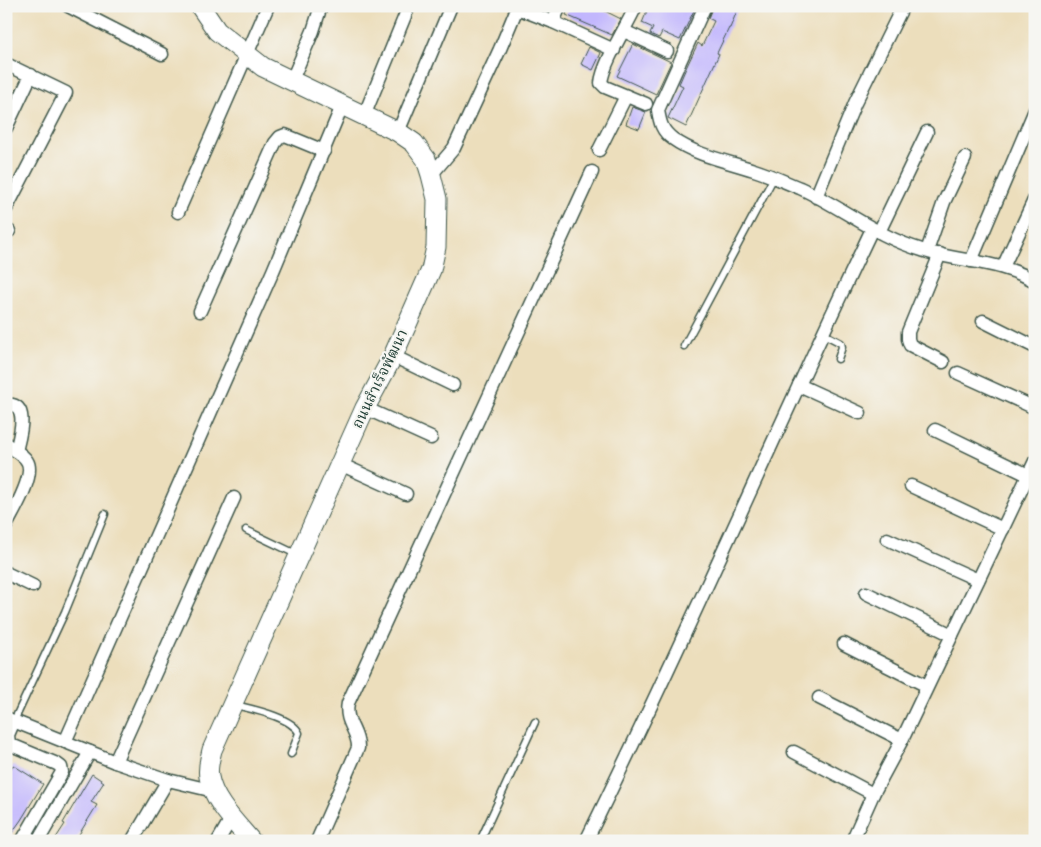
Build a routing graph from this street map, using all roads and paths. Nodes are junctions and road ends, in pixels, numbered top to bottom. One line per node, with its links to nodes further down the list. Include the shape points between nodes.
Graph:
1 (68, 6): 16 (street)
2 (200, 6): 17 (street, ถนนสำเร็จพัฒนา, via 217,31)
3 (268, 6): 17 (street)
4 (321, 6): 20 (street)
5 (409, 6): 25 (street)
6 (451, 6): 27 (street)
7 (560, 6): 12 (street)
8 (636, 6): 13 (street)
9 (705, 6): 34 (street, via 658,110 661,126 682,145 716,160)
10 (903, 6): 35 (street, via 855,104)
11 (517, 7): 12 (street); 33 (street, via 454,148)
12 (553, 22): 14 (street)
13 (624, 31): 14 (street); 15 (street)
14 (614, 50): 21 (street, via 601,83)
15 (668, 51)
16 (162, 54)
17 (247, 54): 20 (street, ถนนสำเร็จพัฒนา); 38 (street)
18 (6, 64): 19 (street)
19 (31, 75): 26 (street); 37 (street, via 66,93)
20 (291, 82): 23 (street, ถนนสำเร็จพัฒนา)
21 (626, 96): 22 (street); 29 (street)
22 (646, 104)
23 (342, 106): 25 (street, ถนนสำเร็จพัฒนา); 30 (street)
24 (1035, 110): 42 (street)
25 (364, 116): 27 (street, ถนนสำเร็จพัฒนา)
26 (7, 126)
27 (398, 132): 33 (street, ถนนสำเร็จพัฒนา, via 414,143 426,159)
28 (927, 132): 39 (street)
29 (599, 150)
30 (324, 151): 45 (street, via 285,135 275,143); 87 (street)
31 (964, 158): 40 (street)
32 (592, 172): 102 (street, via 348,703 346,713 358,748)
33 (431, 174): 50 (street, ถนนสำเร็จพัฒนา, via 437,199 436,247 431,270)
34 (774, 177): 35 (street); 48 (lane)
35 (816, 197): 39 (street)
36 (1035, 198): 43 (street)
37 (6, 209)
38 (178, 212)
39 (875, 230): 40 (street); 47 (street)
40 (927, 251): 41 (street)
41 (940, 254): 42 (street); 52 (street, via 908,332 908,340 910,345)
42 (971, 262): 43 (street)
43 (1003, 267): 44 (street)
44 (1035, 280)
45 (200, 311)
46 (983, 320): 49 (street)
47 (822, 333): 51 (lane, via 842,343); 55 (street)
48 (684, 346)
49 (1035, 348)
50 (392, 356): 54 (street); 57 (street, ถนนสำเร็จพัฒนา)
51 (838, 359)
52 (943, 362)
53 (958, 374): 58 (street)
54 (453, 385)
55 (799, 385): 59 (street); 104 (street)
56 (6, 405): 62 (street, via 12,404 22,414 22,426)
57 (364, 408): 61 (street); 64 (street, ถนนสำเร็จพัฒนา)
58 (1035, 408)
59 (860, 413)
60 (935, 430): 65 (street)
61 (431, 438)
62 (11, 448): 70 (street, via 28,462 30,469 28,481)
63 (1035, 461): 65 (street)
64 (340, 464): 67 (street); 74 (street, ถนนสำเร็จพัฒนา)
65 (1028, 475): 71 (street)
66 (911, 486): 71 (street)
67 (406, 494)
68 (234, 498): 92 (street)
69 (105, 514): 84 (lane)
70 (6, 526)
71 (1003, 529): 76 (street)
72 (246, 530): 74 (lane)
73 (887, 538): 76 (street)
74 (299, 556): 83 (street, ถนนสำเร็จพัฒนา)
75 (6, 573): 77 (street)
76 (978, 580): 79 (street)
77 (32, 586)
78 (866, 593): 79 (street)
79 (952, 635): 81 (street)
80 (844, 644): 81 (street)
81 (927, 686): 86 (street)
82 (819, 698): 86 (street)
83 (232, 704): 91 (lane, via 292,723 299,733); 94 (street, ถนนสำเร็จพัฒนา, via 209,763 209,778)
84 (15, 721): 87 (street); 88 (street, via 18,739)
85 (535, 722): 103 (lane)
86 (902, 740): 95 (street)
87 (65, 742): 89 (street)
88 (8, 747): 97 (street, via 58,764 62,772)
89 (90, 752): 92 (street); 98 (street)
90 (794, 752): 95 (street)
91 (291, 754)
92 (115, 762): 93 (street)
93 (168, 780): 94 (street); 99 (street)
94 (214, 791): 96 (street, ถนนสำเร็จพัฒนา)
95 (873, 794): 105 (street)
96 (232, 817): 100 (street); 101 (street, ถนนสำเร็จพัฒนา)
97 (22, 841)
98 (38, 841)
99 (132, 841)
100 (218, 841)
101 (251, 841)
102 (316, 841)
103 (480, 841)
104 (586, 841)
105 (852, 841)

